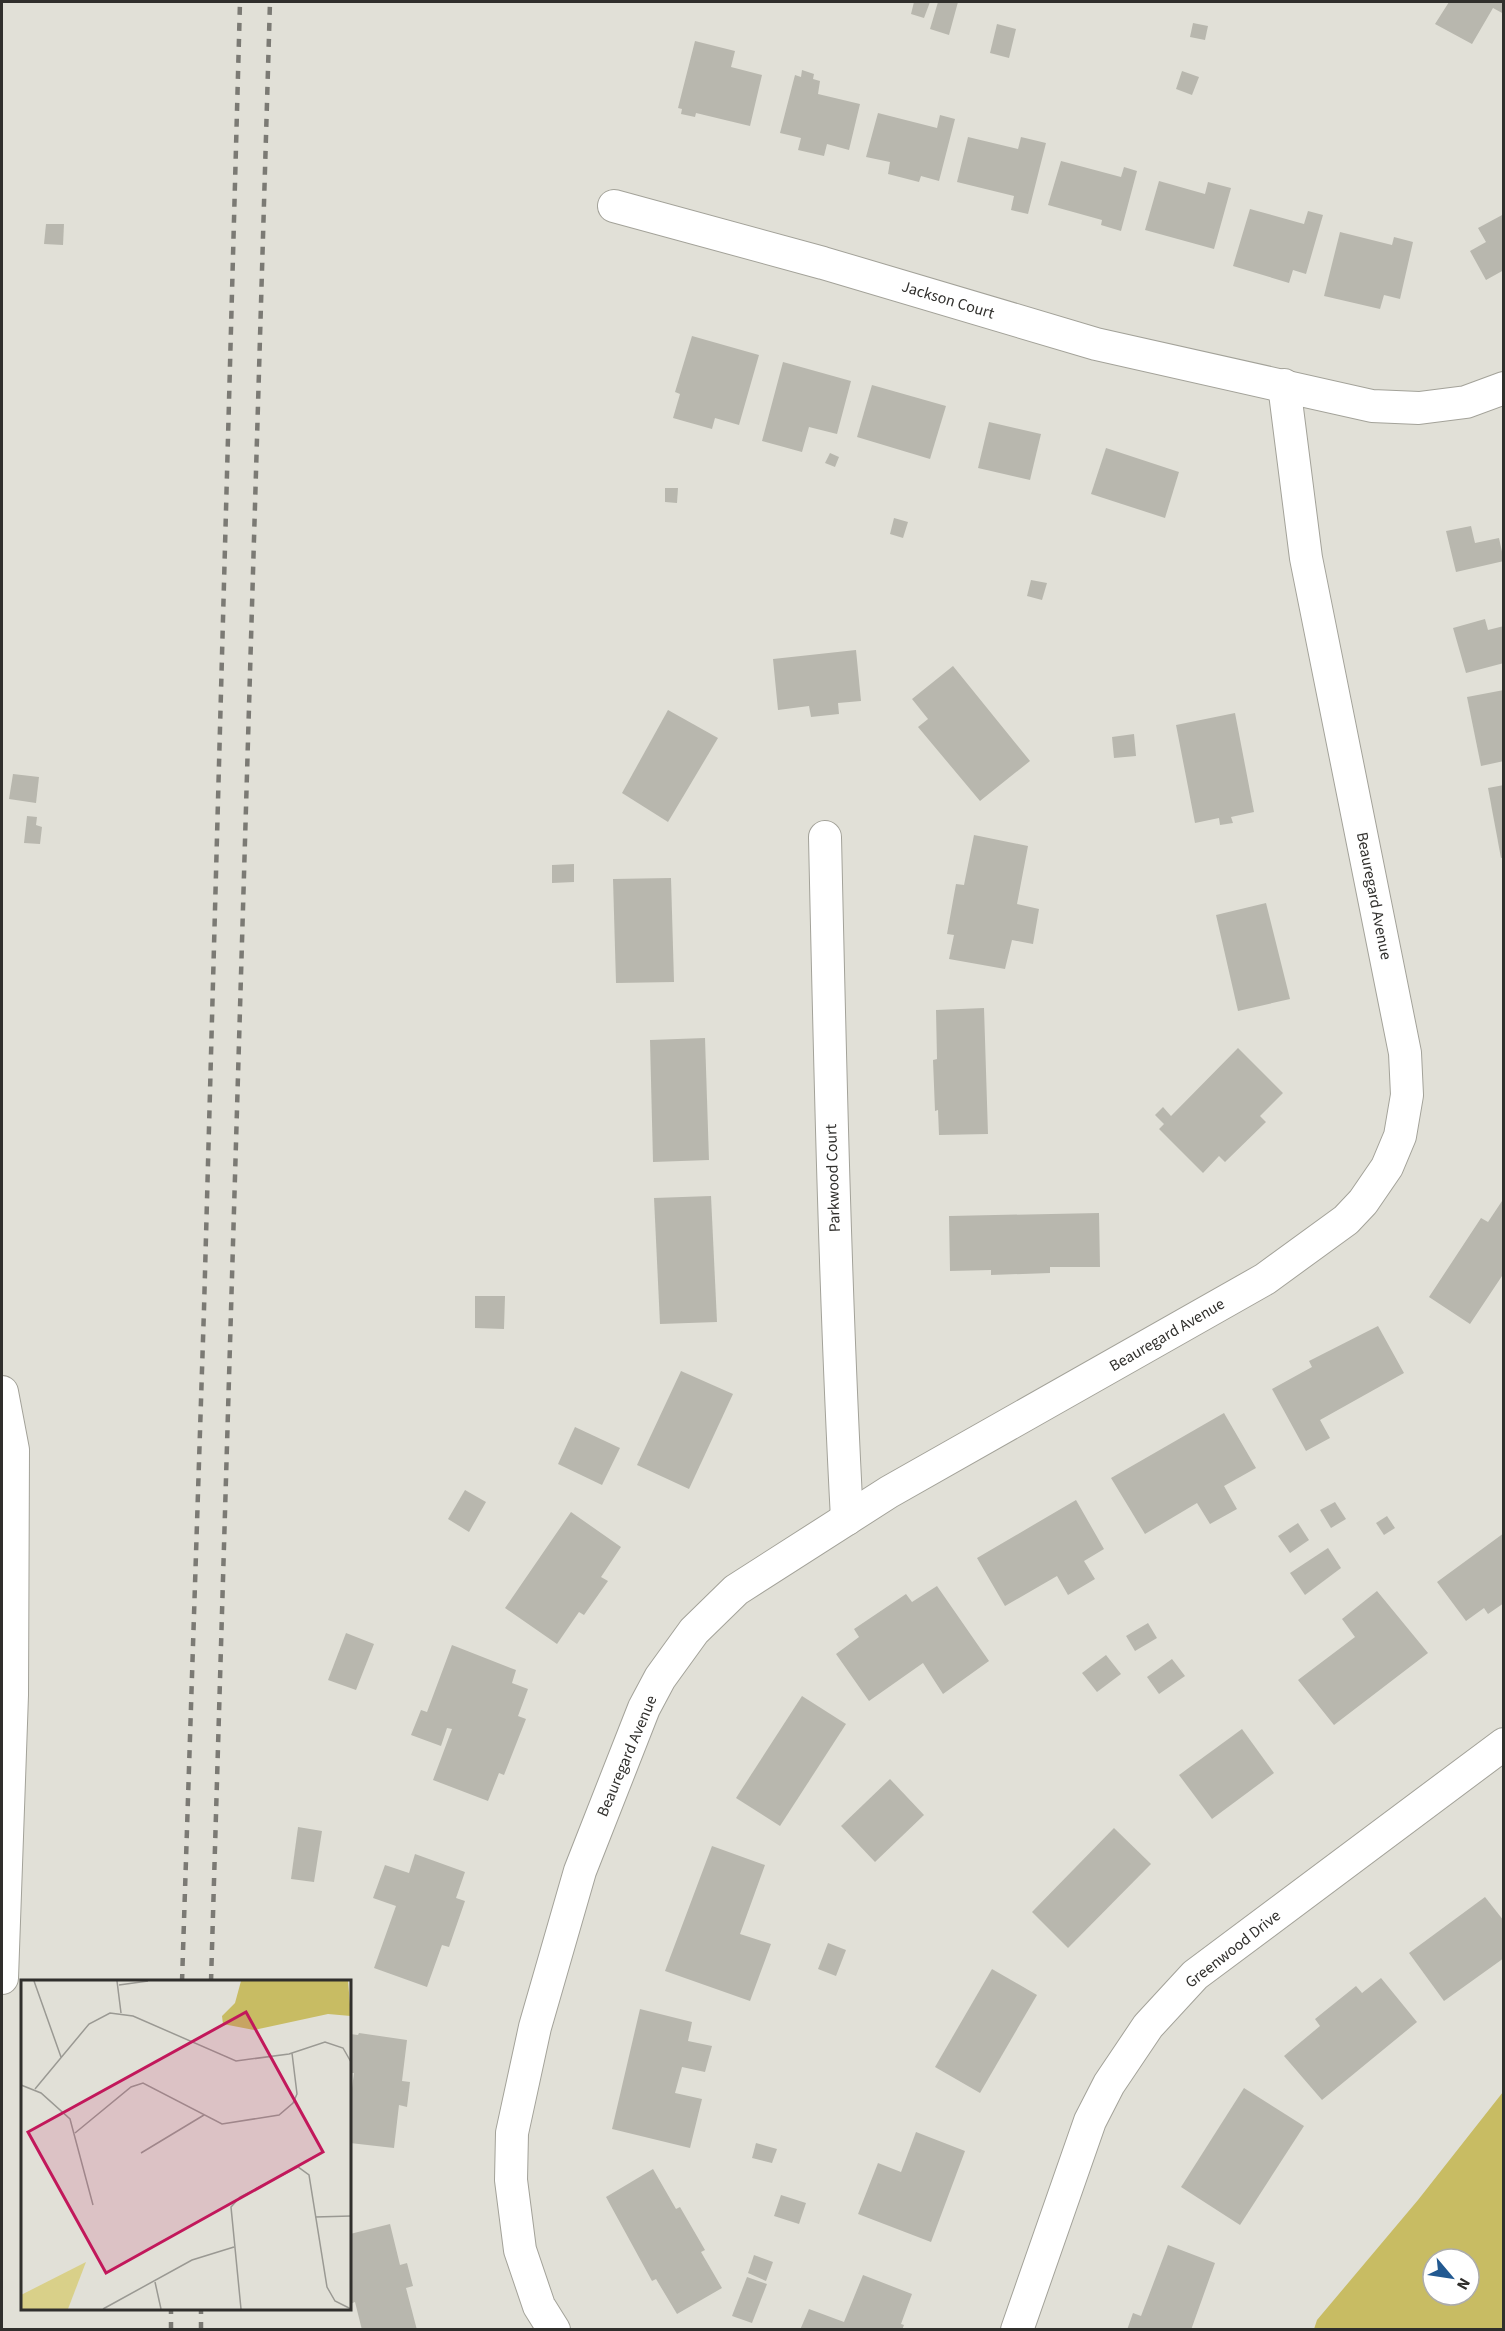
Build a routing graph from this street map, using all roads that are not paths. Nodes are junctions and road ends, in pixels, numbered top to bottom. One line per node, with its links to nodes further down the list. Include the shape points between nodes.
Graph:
1 (614, 206): 2 (street, Jackson Court, via 1096,344)
2 (1284, 385): 3 (street, via 1372,406 1419,408 1466,402); 6 (street, Beauregard Avenue, via 1306,558 1405,1053 1407,1095 1400,1136 1387,1167 1363,1202 1346,1220 1265,1279)
3 (1503, 388)
4 (825, 837): 6 (street, Parkwood Court, via 839,1379)
5 (2, 1392): 8 (street, via 13,1450 12,1695)
6 (847, 1519): 9 (street, Beauregard Avenue, via 736,1590 694,1631 644,1708 580,1871 535,2027 512,2133 511,2180 520,2250 539,2306)
7 (1503, 1744): 10 (street, Greenwood Drive, via 1195,1975 1148,2026 1090,2121)
8 (2, 1978)
9 (554, 2330)
10 (1017, 2330)

